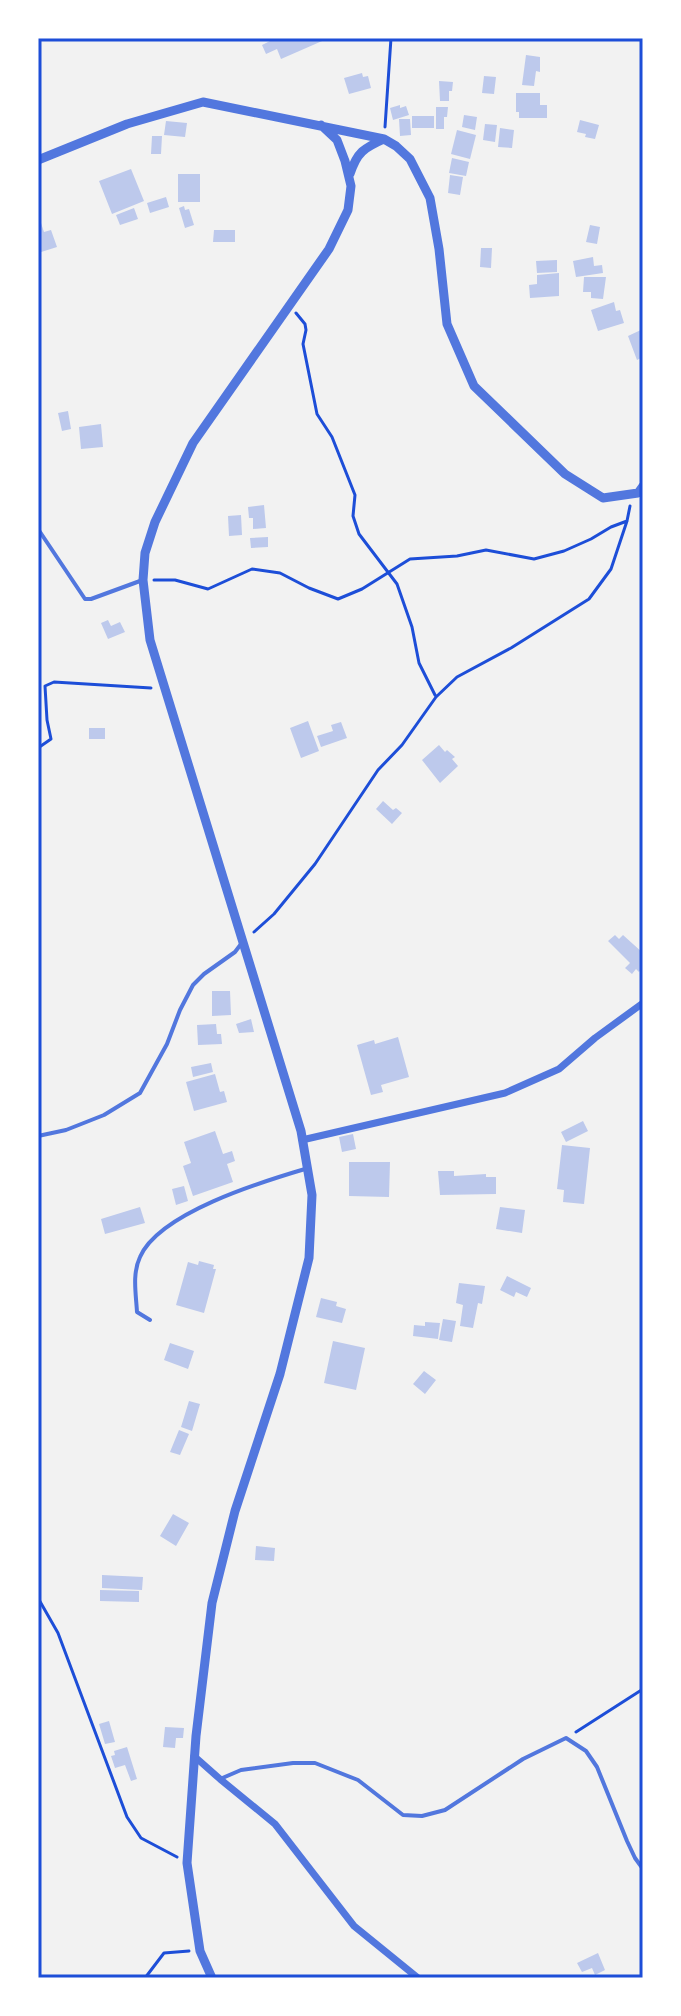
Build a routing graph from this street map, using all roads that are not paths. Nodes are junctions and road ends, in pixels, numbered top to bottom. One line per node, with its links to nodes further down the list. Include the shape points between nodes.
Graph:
1 (321, 125): 2 (street); 3 (street, via 203,102 127,124); 4 (street, via 337,140)
2 (384, 139): 4 (street, via 355,158); 5 (street, via 410,159 430,198 447,324 474,386 565,474 603,498 638,493)
3 (38, 160)
4 (349, 177): 7 (street, via 348,210 329,249 193,443 155,522)
5 (643, 486)
6 (38, 529): 7 (lane, via 85,599)
7 (143, 580): 8 (street, via 150,640)
8 (243, 943): 10 (lane, via 193,985 140,1093 104,1115); 11 (street)
9 (643, 1003): 11 (street, via 559,1069 505,1093)
10 (38, 1136)
11 (302, 1140): 12 (street)
12 (307, 1169): 13 (lane, via 194,1210 152,1238 135,1276 137,1312); 14 (street, via 312,1195 309,1258 212,1603)
13 (150, 1320)
14 (194, 1756): 15 (street); 17 (street, via 187,1863 200,1951)
15 (220, 1779): 16 (lane, via 241,1770 315,1763 358,1780 403,1815 422,1816 445,1810 566,1738 586,1751 597,1767); 18 (street, via 275,1824 354,1926)
16 (643, 1869)
17 (212, 1978)
18 (418, 1978)

